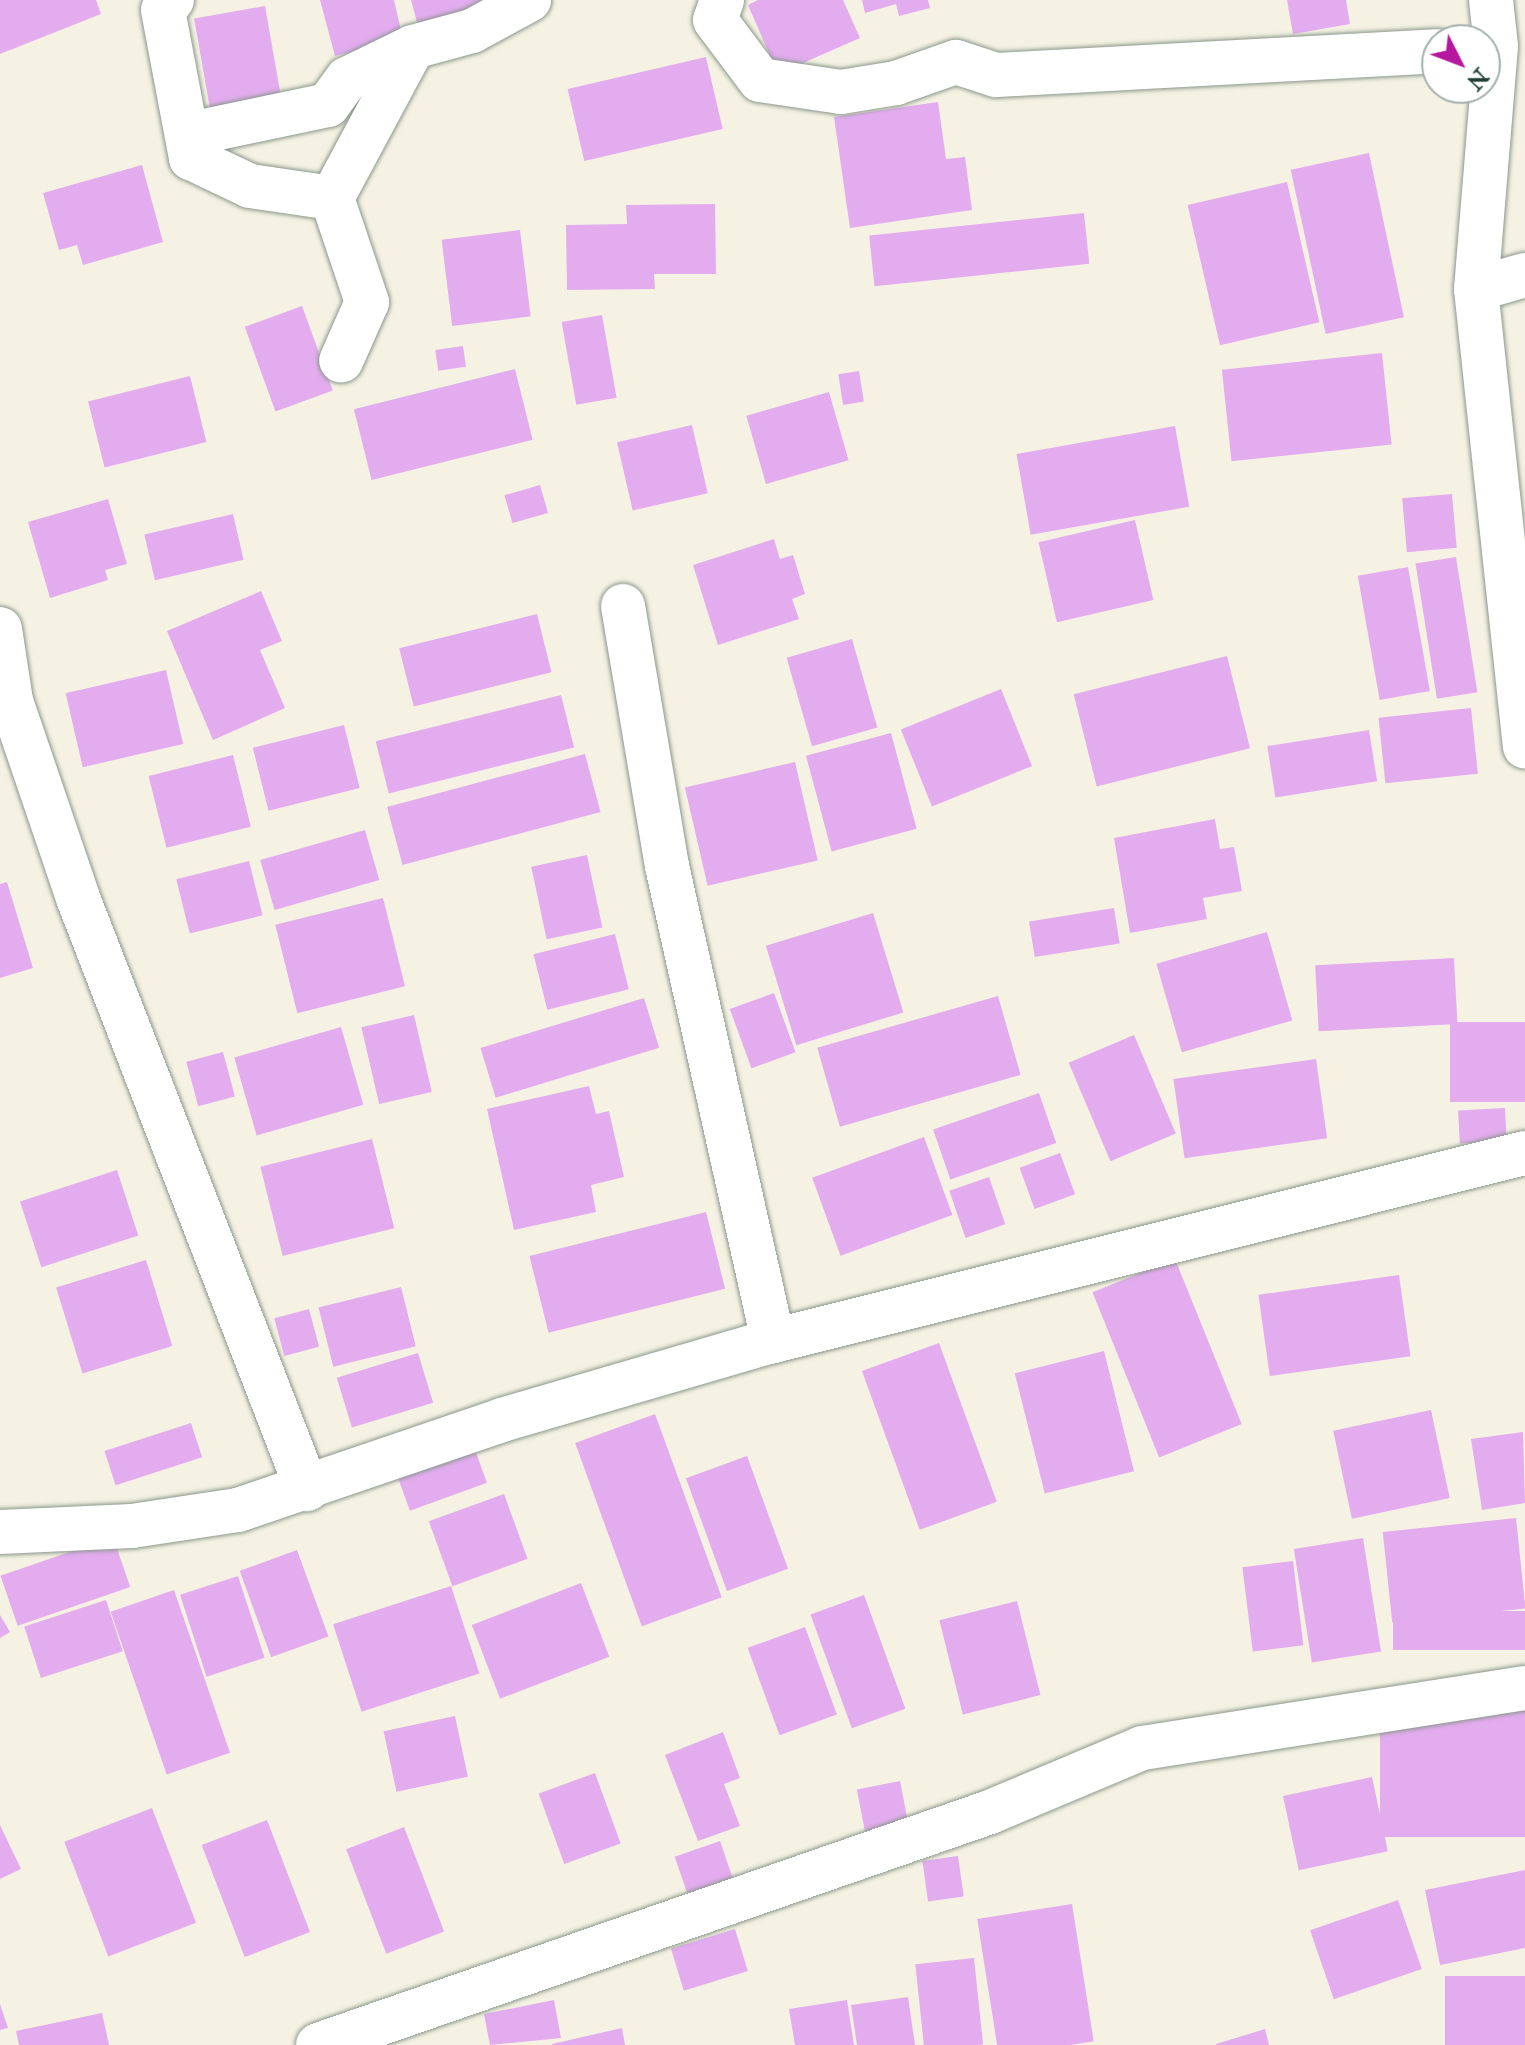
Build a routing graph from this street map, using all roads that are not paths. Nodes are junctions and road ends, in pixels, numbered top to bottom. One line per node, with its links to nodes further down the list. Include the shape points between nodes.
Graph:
1 (172, 0): 9 (street, via 163,10)
2 (529, 0): 6 (street, via 472,31)
3 (722, 0): 7 (street, via 715,20 760,80 841,92 896,83 956,62 996,75)
4 (1491, 0): 5 (street)
5 (1490, 24)
6 (413, 47): 9 (street, via 347,79 328,105); 10 (street)
7 (1421, 52)
8 (1487, 104): 12 (street)
9 (190, 134): 10 (street, via 191,158 238,180)
10 (332, 198): 13 (street, via 367,302)
11 (1525, 275): 12 (street)
12 (1476, 289): 16 (street)
13 (341, 361)
14 (623, 606): 18 (street, via 667,866)
15 (0, 629): 19 (street, via 11,701 78,898)
16 (1525, 746)
17 (1525, 1153): 18 (street)
18 (773, 1341): 19 (street, via 502,1420)
19 (307, 1489): 20 (street, via 238,1510 132,1526)
20 (0, 1532)
21 (1525, 1688): 22 (street, via 1142,1748 990,1812)
22 (318, 2045)

